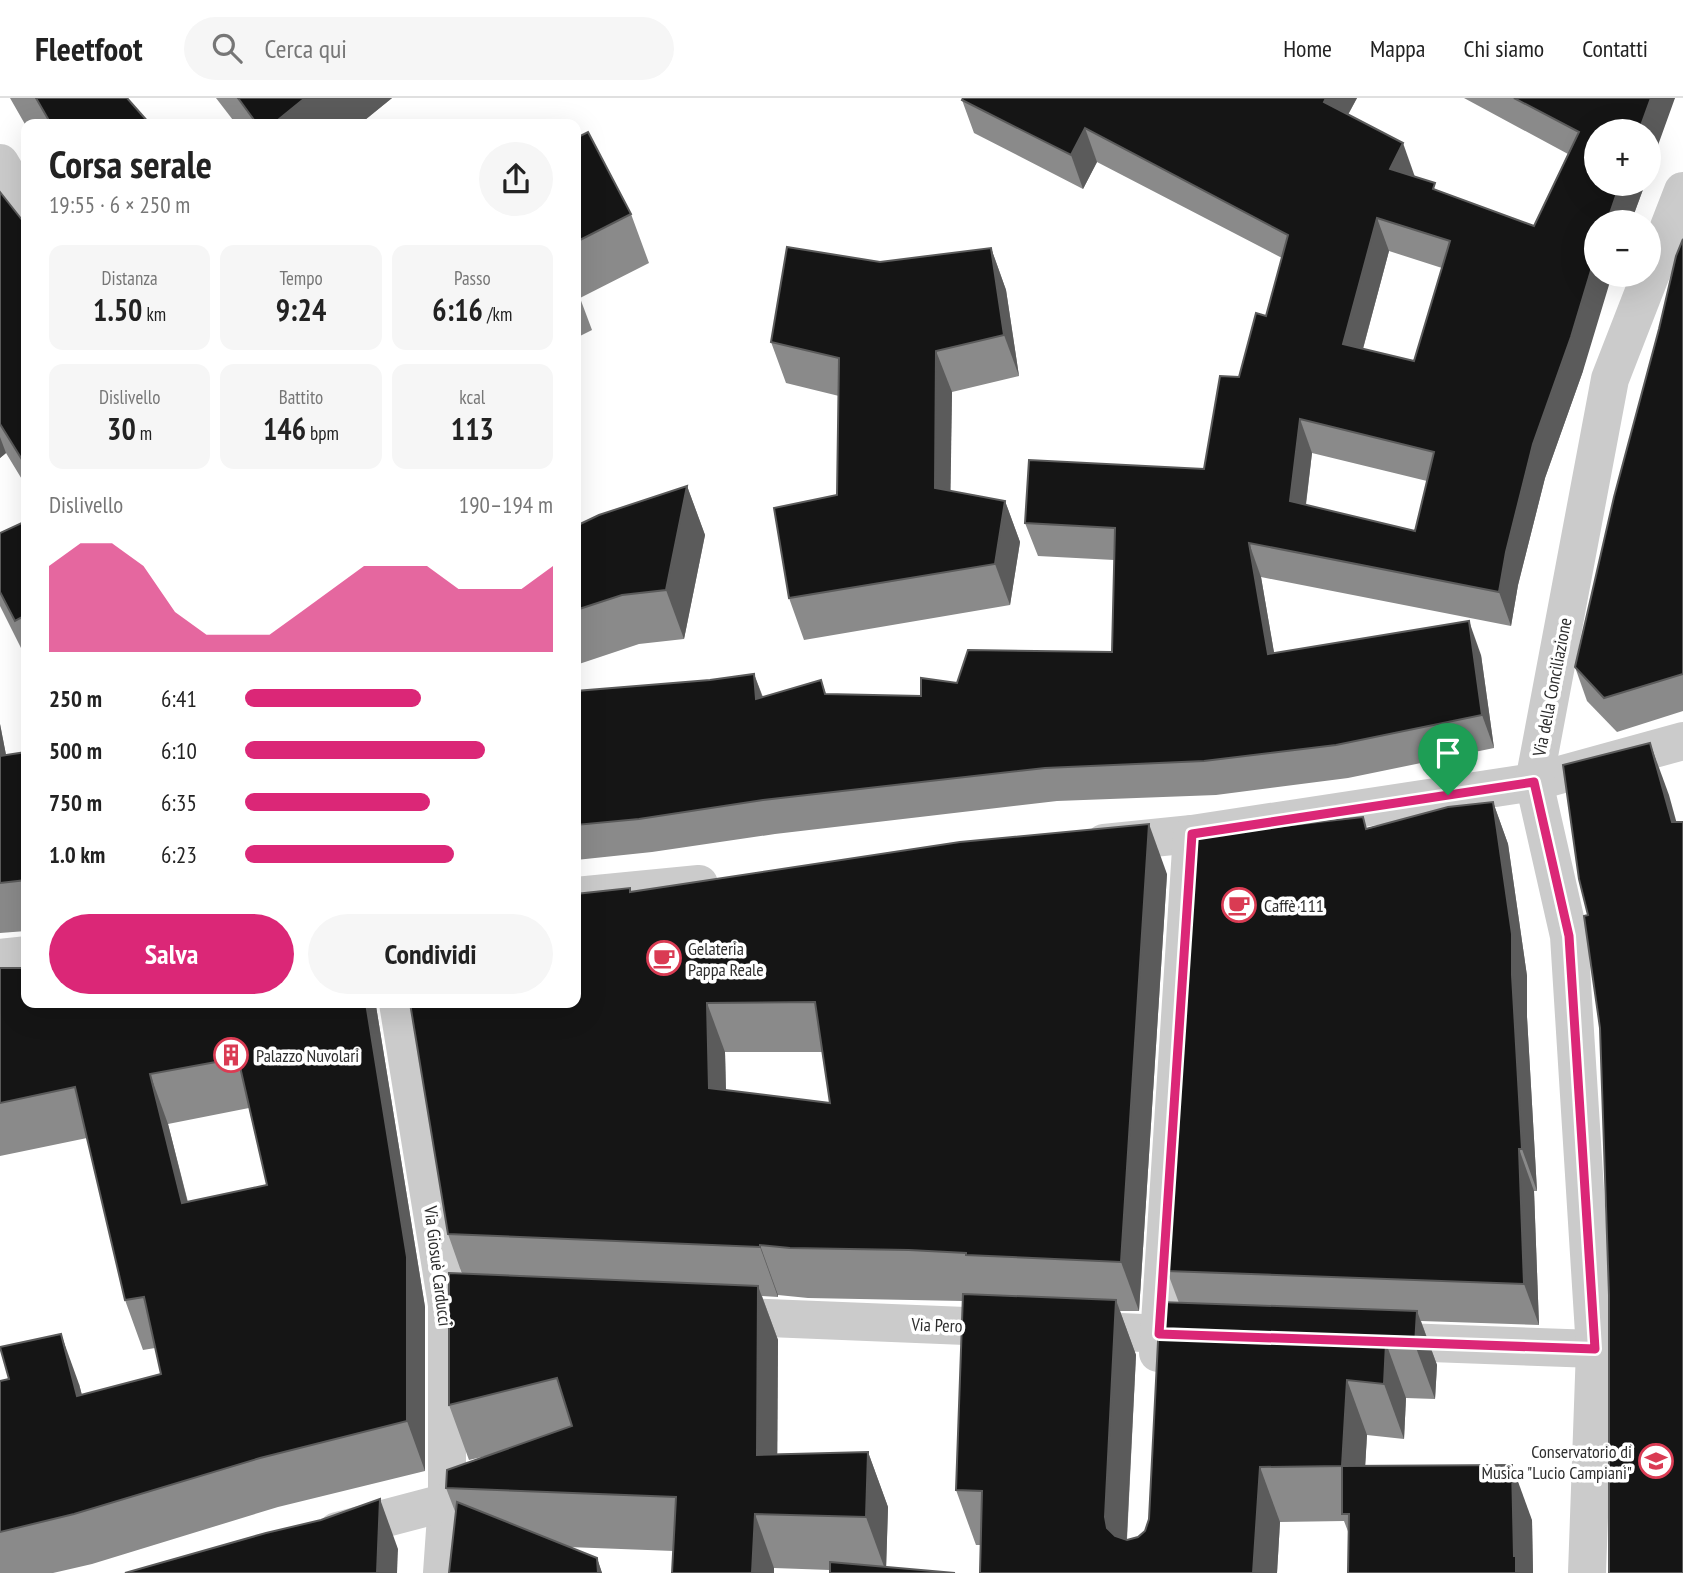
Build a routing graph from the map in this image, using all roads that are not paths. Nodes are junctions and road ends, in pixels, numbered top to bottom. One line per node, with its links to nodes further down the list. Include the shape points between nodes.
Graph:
1 (0, 163): 3 (street)
2 (1683, 191): 5 (street, Via della Conciliazione, via 1610,379)
3 (21, 198)
4 (1683, 741): 5 (street)
5 (1534, 782): 6 (street); 17 (street, Via della Conciliazione, via 1569,936)
6 (1192, 834): 7 (street); 14 (street)
7 (1069, 847)
8 (726, 881): 9 (street)
9 (581, 896)
10 (21, 956): 11 (street)
11 (0, 958)
12 (399, 1008): 19 (street, Via Giosuè Carducci, via 461,1305)
13 (685, 1314): 14 (street, Via Pero)
14 (1159, 1334): 15 (street, Via Pero); 18 (street)
15 (1241, 1336)
16 (1336, 1340): 17 (street)
17 (1595, 1349): 22 (street, Via della Conciliazione)
18 (1157, 1387)
19 (447, 1502): 20 (street); 21 (street, Via Giosuè Carducci)
20 (302, 1541)
21 (442, 1573)
22 (1587, 1573)

